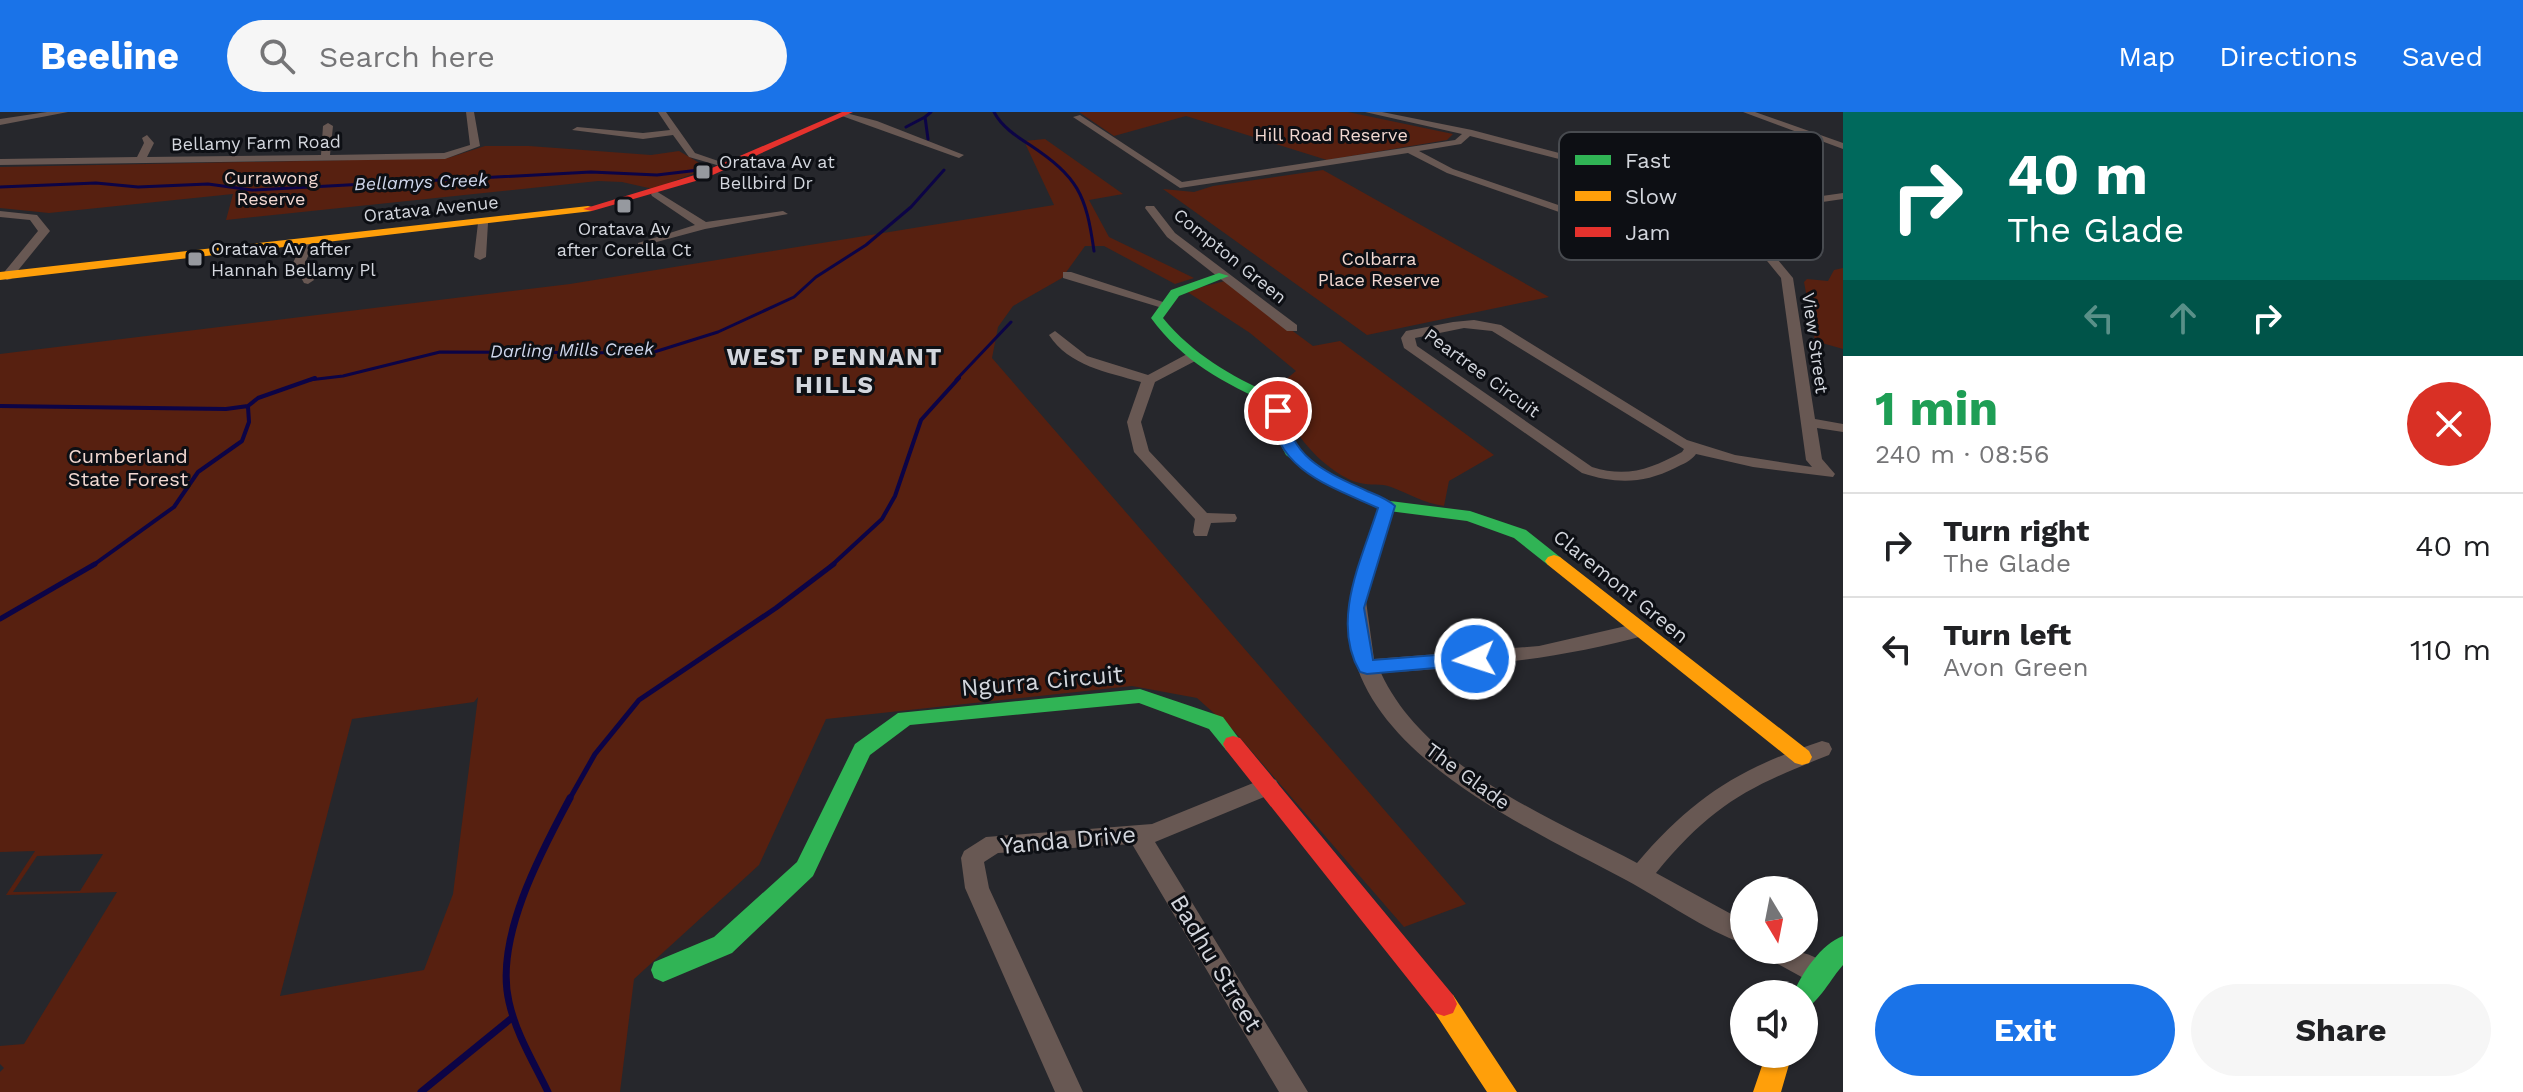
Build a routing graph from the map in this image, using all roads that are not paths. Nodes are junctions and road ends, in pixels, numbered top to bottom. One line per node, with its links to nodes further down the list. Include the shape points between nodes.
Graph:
1 (64, 112): 8 (street)
2 (470, 112): 20 (street, Bellamy Farm Road, via 476,142 465,151)
3 (662, 112): 11 (street)
4 (1747, 112): 12 (street)
5 (847, 113): 18 (street); 23 (street, Oratava Avenue)
6 (1377, 113): 13 (street)
7 (1077, 117): 17 (street, via 1180,185)
8 (0, 122)
9 (328, 126): 20 (street)
10 (577, 130): 11 (street, via 643,136)
11 (675, 132): 23 (street, via 692,155)
12 (1803, 132)
13 (1467, 134): 17 (street, via 1458,142); 19 (street)
14 (147, 138): 21 (street)
15 (1823, 139): 16 (street)
16 (1843, 146)
17 (1409, 150): 28 (street, via 1450,171)
18 (959, 155)
19 (1559, 155)
20 (325, 158): 21 (street, Bellamy Farm Road)
21 (141, 160): 22 (street, Bellamy Farm Road)
22 (0, 162)
23 (724, 166): 24 (street, Oratava Avenue)
24 (656, 194): 31 (street, Oratava Avenue, via 592,210); 32 (street)
25 (1843, 196): 26 (street)
26 (1823, 200)
27 (1150, 208): 39 (street, Compton Green, via 1171,235)
28 (1559, 209)
29 (0, 214): 38 (street, via 33,217 44,231)
30 (783, 214): 32 (street)
31 (483, 223): 33 (street, Oratava Avenue); 35 (street)
32 (704, 226): 34 (street)
33 (308, 243): 38 (street, Oratava Avenue); 40 (street, via 299,263)
34 (642, 245)
35 (480, 257)
36 (1776, 260): 46 (street, View Street, via 1787,278)
37 (1067, 275): 41 (street)
38 (4, 276)
39 (1223, 276): 41 (street, via 1182,288); 42 (street, Compton Green)
40 (308, 280)
41 (1163, 304): 44 (street, via 1157,318 1166,333)
42 (1292, 328)
43 (1055, 335): 45 (street, via 1072,354)
44 (1194, 356): 45 (street); 50 (street, Claremont Green, via 1227,382 1280,403 1280,430 1294,455 1326,478)
45 (1149, 380): 51 (street, via 1134,422 1142,452 1202,525)
46 (1808, 422): 47 (street); 49 (street, View Street, via 1814,460)
47 (1843, 428)
48 (1692, 447): 48 (street, Peartree Circuit, via 1496,328 1459,323 1408,338 1411,348 1587,470 1606,477 1640,478 1688,455); 49 (street, Peartree Circuit)
49 (1827, 474)
50 (1387, 506): 52 (street, Claremont Green, via 1470,516 1511,530); 53 (street, The Glade, via 1355,608)
51 (1229, 518)
52 (1639, 630): 53 (street, via 1546,651); 56 (street, Claremont Green, via 1812,753 1739,784 1710,804)
53 (1367, 667): 56 (street, The Glade, via 1388,705 1429,751 1490,797)
54 (1268, 786): 55 (street, Yanda Drive, via 1153,833); 60 (street, Ngurra Circuit, via 1216,723 1140,696 905,718 862,750 805,869 723,945); 66 (street, Ngurra Circuit, via 1457,1020)
55 (1138, 834): 64 (street, Yanda Drive, via 994,844 972,858 977,888); 65 (street, Badhu Street)
56 (1640, 876): 57 (street, The Glade)
57 (1730, 925)
58 (1843, 947): 61 (street)
59 (1800, 964): 61 (street)
60 (663, 970)
61 (1818, 974): 62 (street)
62 (1814, 980)
63 (1775, 1068): 67 (street)
64 (1069, 1092)
65 (1294, 1092)
66 (1503, 1092)
67 (1767, 1092)

